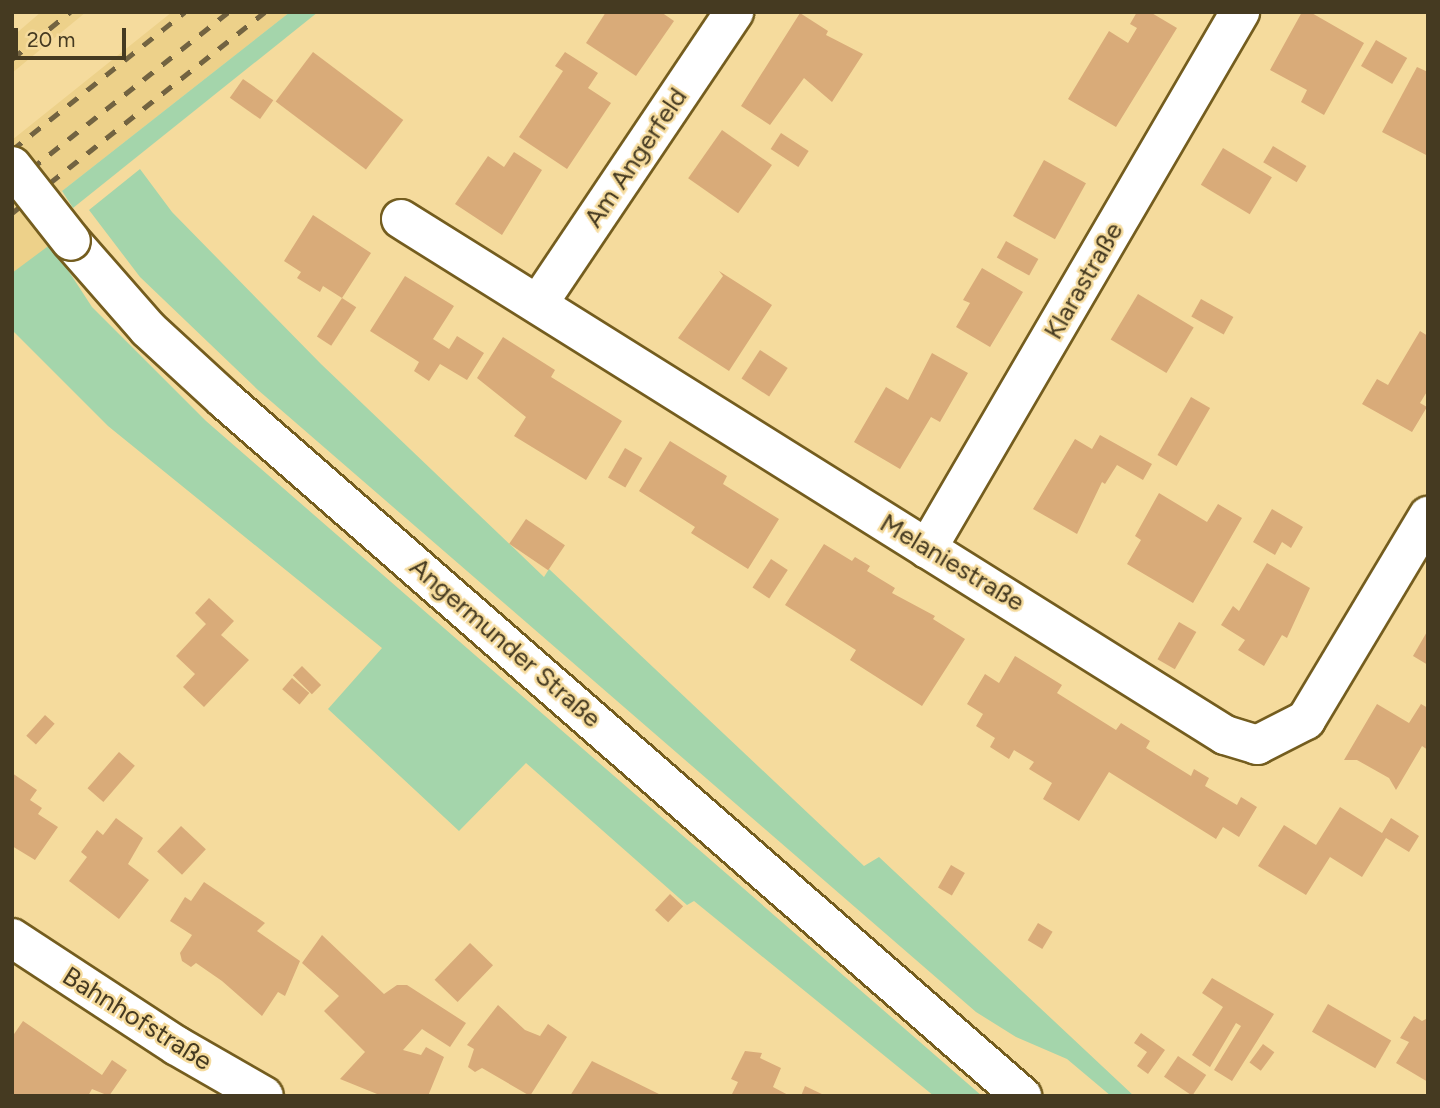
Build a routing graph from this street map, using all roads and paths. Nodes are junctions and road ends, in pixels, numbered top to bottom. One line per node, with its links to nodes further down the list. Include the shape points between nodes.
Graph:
1 (734, 12): 5 (street, Am Angerfeld)
2 (1240, 12): 7 (street, Klarastraße)
3 (12, 166): 10 (street, Angermunder Straße, bridge, via 148,329 224,399)
4 (401, 219): 5 (street, Melaniestraße)
5 (538, 304): 7 (street, Melaniestraße)
6 (1428, 516): 7 (street, Melaniestraße, via 1306,720 1257,745 1225,735)
7 (927, 549)
8 (12, 938): 9 (street, Bahnhofstraße, via 177,1046)
9 (264, 1096)
10 (1023, 1096)

